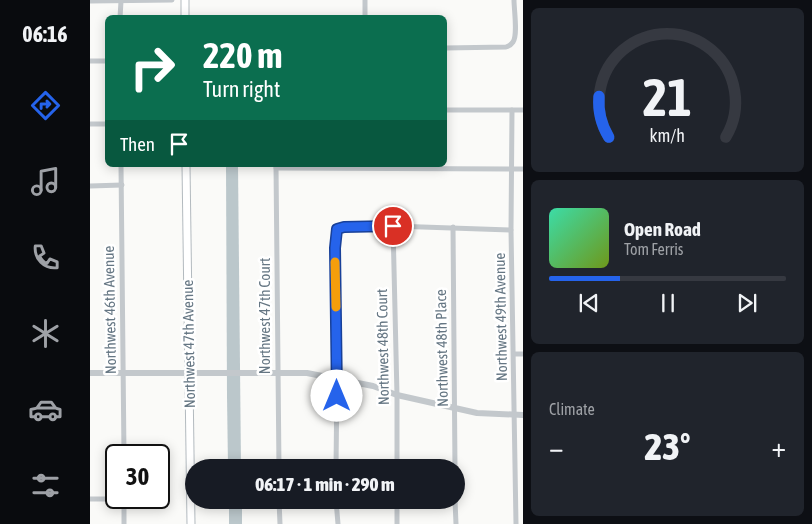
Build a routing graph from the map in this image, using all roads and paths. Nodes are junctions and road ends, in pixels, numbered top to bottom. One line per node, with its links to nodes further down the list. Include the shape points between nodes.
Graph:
1 (172, 0): 6 (street)
2 (185, 0): 8 (main road)
3 (365, 0): 9 (street)
4 (514, 0): 10 (street, via 515,35 510,45)
5 (90, 1): 6 (street)
6 (121, 1): 7 (street)
7 (120, 15)
8 (185, 15)
9 (365, 15)
10 (447, 48)
11 (90, 61): 12 (street)
12 (105, 61)
13 (447, 110): 14 (street)
14 (512, 110): 15 (street); 22 (street, Northwest 49th Avenue)
15 (523, 110)
16 (90, 124): 17 (street)
17 (105, 124)
18 (121, 167): 24 (street, Northwest 46th Avenue)
19 (186, 167): 33 (main road, Northwest 47th Avenue)
20 (276, 167): 34 (street, Northwest 47th Court)
21 (354, 167): 22 (street)
22 (511, 169): 23 (street); 28 (street, Northwest 49th Avenue)
23 (523, 169)
24 (122, 185): 25 (street); 31 (street, Northwest 46th Avenue)
25 (90, 186)
26 (393, 226): 27 (street); 35 (street, via 337,229); 36 (street, Northwest 48th Court)
27 (452, 227): 28 (street); 37 (street, Northwest 48th Place)
28 (511, 230): 29 (street, Northwest 49th Avenue)
29 (514, 354): 30 (street); 38 (street, Northwest 49th Avenue)
30 (523, 354)
31 (123, 372): 32 (street); 33 (street); 40 (street, Northwest 46th Avenue)
32 (90, 373)
33 (189, 373): 34 (street); 53 (main road, Northwest 47th Avenue)
34 (277, 373): 35 (street); 41 (street, Northwest 47th Court)
35 (337, 378): 36 (street); 42 (street)
36 (397, 395): 37 (street); 43 (street, Northwest 48th Court)
37 (455, 409): 38 (street); 44 (street, Northwest 48th Place)
38 (515, 415): 39 (street); 58 (street, Northwest 49th Avenue)
39 (523, 415)
40 (124, 444)
41 (279, 459)
42 (336, 459)
43 (397, 459)
44 (455, 459)
45 (90, 499): 46 (street)
46 (105, 499)
47 (124, 509): 52 (street)
48 (280, 509): 54 (street)
49 (337, 509): 55 (street)
50 (397, 509): 56 (street)
51 (456, 509): 57 (street)
52 (124, 524)
53 (191, 524)
54 (280, 524)
55 (338, 524)
56 (397, 524)
57 (456, 524)
58 (516, 524)

